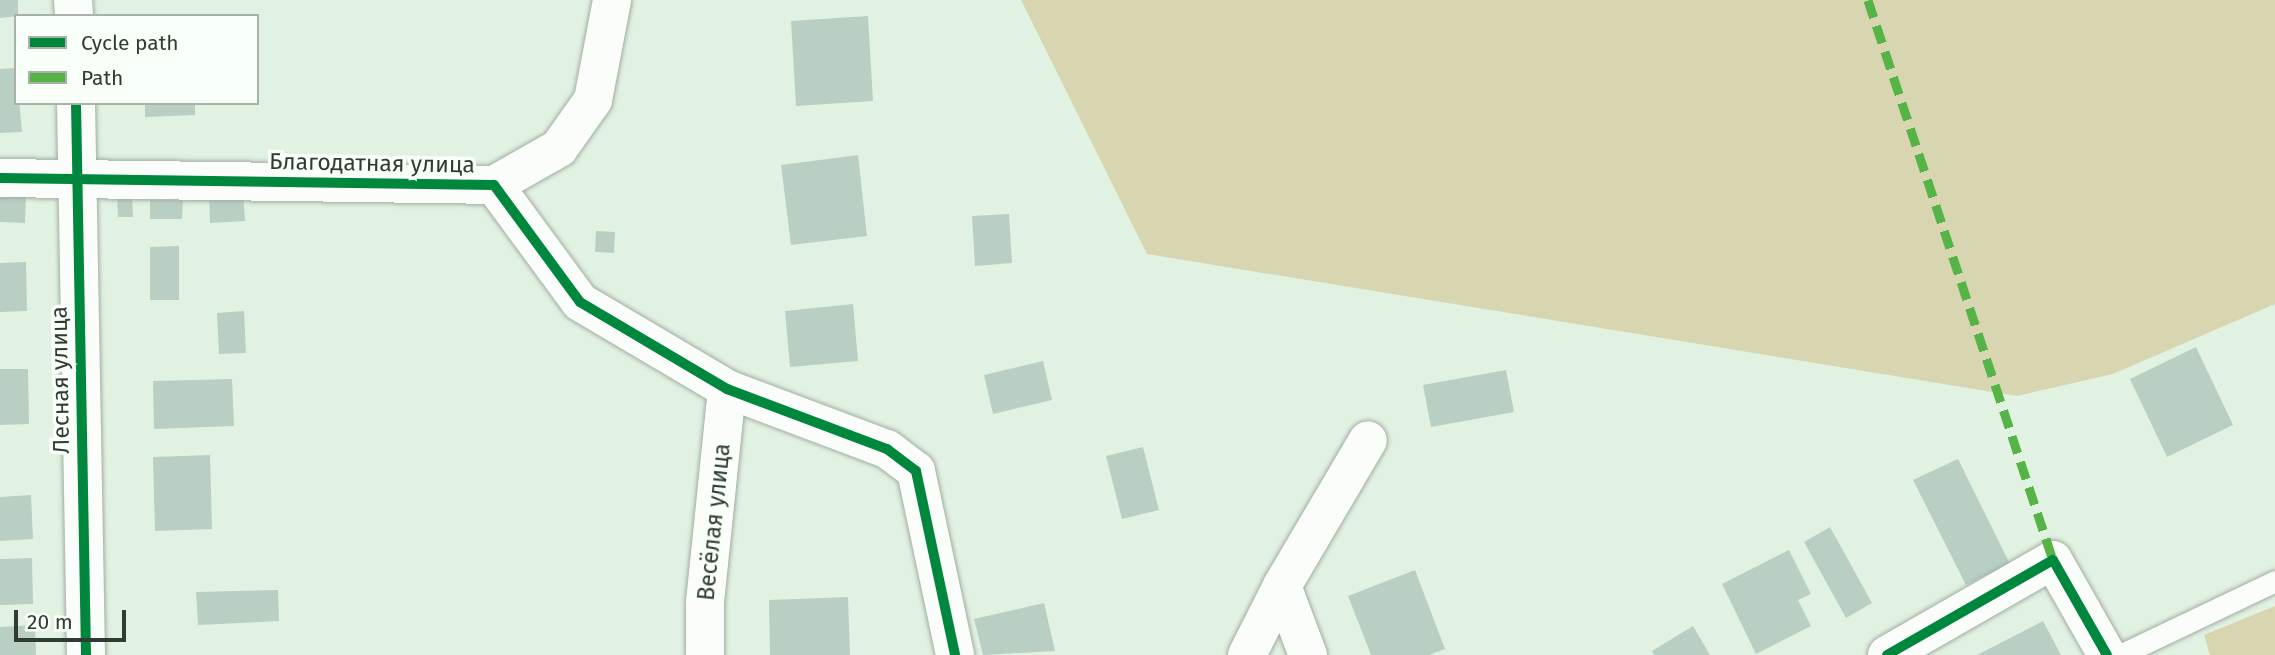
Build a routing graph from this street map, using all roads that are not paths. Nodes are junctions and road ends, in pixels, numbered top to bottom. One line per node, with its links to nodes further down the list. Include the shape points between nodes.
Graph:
1 (612, 0): 5 (street, via 593,100 559,149)
2 (76, 105): 4 (street, Лесная улица)
3 (0, 178): 4 (street, Благодатная улица)
4 (78, 180): 5 (street, Благодатная улица); 10 (street, Лесная улица)
5 (494, 185): 6 (street, Благодатная улица, via 580,302)
6 (727, 389): 11 (street, Весёлая улица, via 705,602); 12 (street, Благодатная улица, via 887,449 916,471)
7 (1368, 440): 9 (street)
8 (2275, 581): 17 (lane)
9 (1282, 586): 13 (street); 14 (street)
10 (86, 655)
11 (705, 655)
12 (955, 655)
13 (1247, 655)
14 (1308, 655)
15 (1887, 655): 16 (street, via 2053,560)
16 (2107, 655)
17 (2120, 655)

